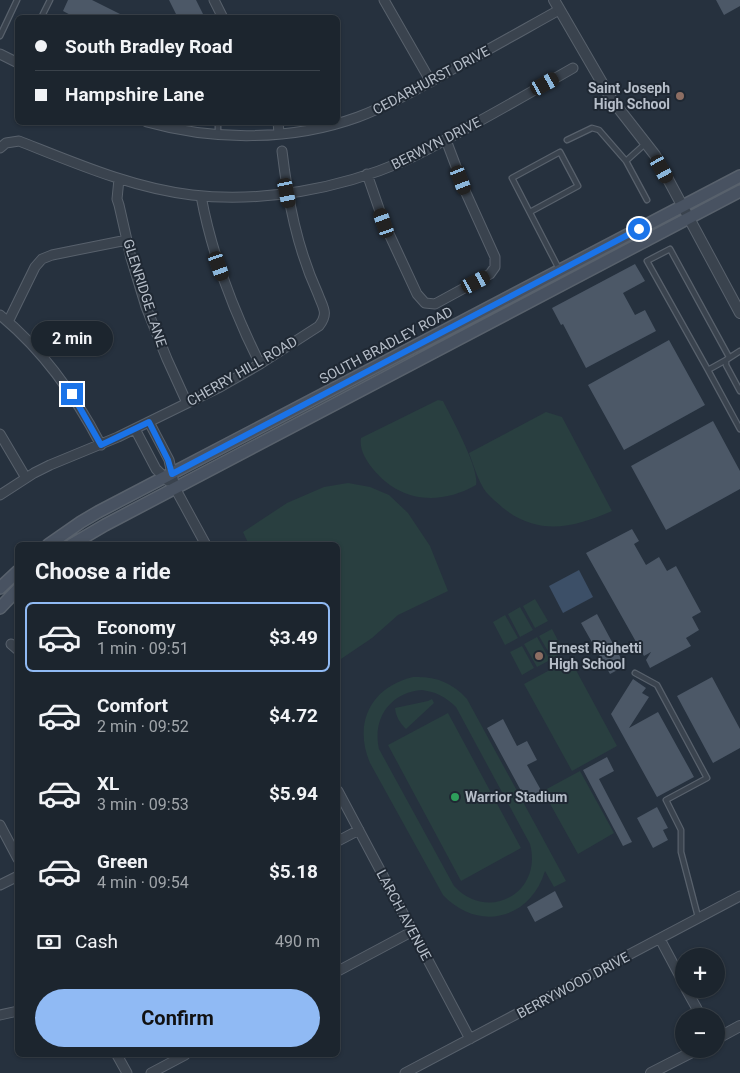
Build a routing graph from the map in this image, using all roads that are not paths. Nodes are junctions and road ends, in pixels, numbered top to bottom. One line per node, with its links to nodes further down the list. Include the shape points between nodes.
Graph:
1 (17, 0): 9 (lane)
2 (50, 0): 7 (lane)
3 (214, 0): 8 (street)
4 (384, 0): 13 (street)
5 (554, 0): 6 (street)
6 (559, 10): 13 (street, CEDARHURST DRIVE); 23 (street, via 612,100)
7 (42, 15)
8 (222, 15)
9 (0, 36)
10 (0, 54): 11 (street)
11 (15, 62)
12 (573, 68): 21 (street, BERWYN DRIVE)
13 (431, 82): 14 (street, CEDARHURST DRIVE, via 388,105)
14 (340, 122)
15 (160, 125): 20 (street, CEDARHURST DRIVE)
16 (218, 125): 20 (lane)
17 (278, 125): 19 (street)
18 (326, 125): 19 (street, CEDARHURST DRIVE)
19 (279, 133): 20 (street, CEDARHURST DRIVE)
20 (218, 135)
21 (446, 140): 27 (street, BERWYN DRIVE); 27 (street, via 495,257 495,267 490,274 435,304 425,303 417,294 384,223)
22 (567, 140): 26 (lane, via 592,128 599,130)
23 (646, 143): 26 (lane); 34 (street)
24 (0, 148): 29 (street, BERWYN DRIVE, via 19,141)
25 (282, 151): 31 (street, CHERRY HILL ROAD)
26 (626, 161): 33 (lane)
27 (367, 174): 31 (street, BERWYN DRIVE)
28 (740, 176): 34 (main road, SOUTH BRADLEY ROAD)
29 (119, 179): 32 (street, BERWYN DRIVE); 37 (street, GLENRIDGE LANE, via 118,198)
30 (740, 191): 36 (main road, SOUTH BRADLEY ROAD)
31 (287, 193): 32 (street, BERWYN DRIVE); 44 (street, CHERRY HILL ROAD, via 300,248 325,310 324,319)
32 (201, 196): 44 (street, via 226,287)
33 (648, 200)
34 (682, 206): 36 (street); 38 (main road, SOUTH BRADLEY ROAD)
35 (530, 212): 35 (lane, via 512,178 560,152 578,186); 38 (lane)
36 (689, 218): 39 (street); 55 (main road, SOUTH BRADLEY ROAD)
37 (127, 240): 41 (street, via 42,259); 47 (street, GLENRIDGE LANE, via 146,307)
38 (560, 270): 53 (main road, SOUTH BRADLEY ROAD)
39 (740, 313)
40 (0, 315): 41 (street)
41 (8, 322): 52 (street, via 65,384)
42 (740, 351): 43 (lane)
43 (727, 358): 45 (lane); 45 (lane, via 670,249 647,261); 46 (lane, via 726,365)
44 (260, 364): 47 (street, CHERRY HILL ROAD)
45 (708, 370): 50 (lane)
46 (740, 391)
47 (187, 403): 48 (street, CHERRY HILL ROAD)
48 (149, 422): 49 (street, CHERRY HILL ROAD); 53 (street, via 168,460)
49 (135, 429): 52 (street, CHERRY HILL ROAD); 53 (street, via 156,468)
50 (740, 429)
51 (0, 434): 54 (street)
52 (101, 445): 54 (street, CHERRY HILL ROAD)
53 (169, 476): 55 (street); 57 (main road, SOUTH BRADLEY ROAD, via 86,519)
54 (26, 478): 56 (street, CHERRY HILL ROAD)
55 (175, 488): 58 (main road, SOUTH BRADLEY ROAD); 59 (street)
56 (0, 495)
57 (52, 542)
58 (76, 542)
59 (204, 542)
60 (15, 574): 61 (main road)
61 (0, 588)
62 (15, 592): 63 (main road)
63 (0, 608)
64 (635, 672): 73 (lane, via 657,685 707,778 666,800 681,830 681,852)
65 (340, 795): 67 (street, LARCH AVENUE)
66 (0, 825): 69 (street)
67 (359, 830): 68 (street); 74 (street, LARCH AVENUE)
68 (340, 840)
69 (15, 853)
70 (15, 877): 71 (street)
71 (0, 884)
72 (740, 896): 73 (street, BERRYWOOD DRIVE)
73 (699, 918): 75 (street, BERRYWOOD DRIVE)
74 (413, 931): 77 (street); 82 (street, LARCH AVENUE)
75 (660, 939): 76 (street); 82 (street, BERRYWOOD DRIVE)
76 (675, 967)
77 (340, 970)
78 (15, 1012): 79 (street)
79 (0, 1015)
80 (740, 1026): 81 (street)
81 (725, 1034)
82 (470, 1038): 88 (street, BERRYWOOD DRIVE)
83 (118, 1057): 86 (street)
84 (181, 1057): 87 (street)
85 (680, 1058): 89 (street)
86 (127, 1073)
87 (151, 1073)
88 (405, 1073)
89 (651, 1073)

